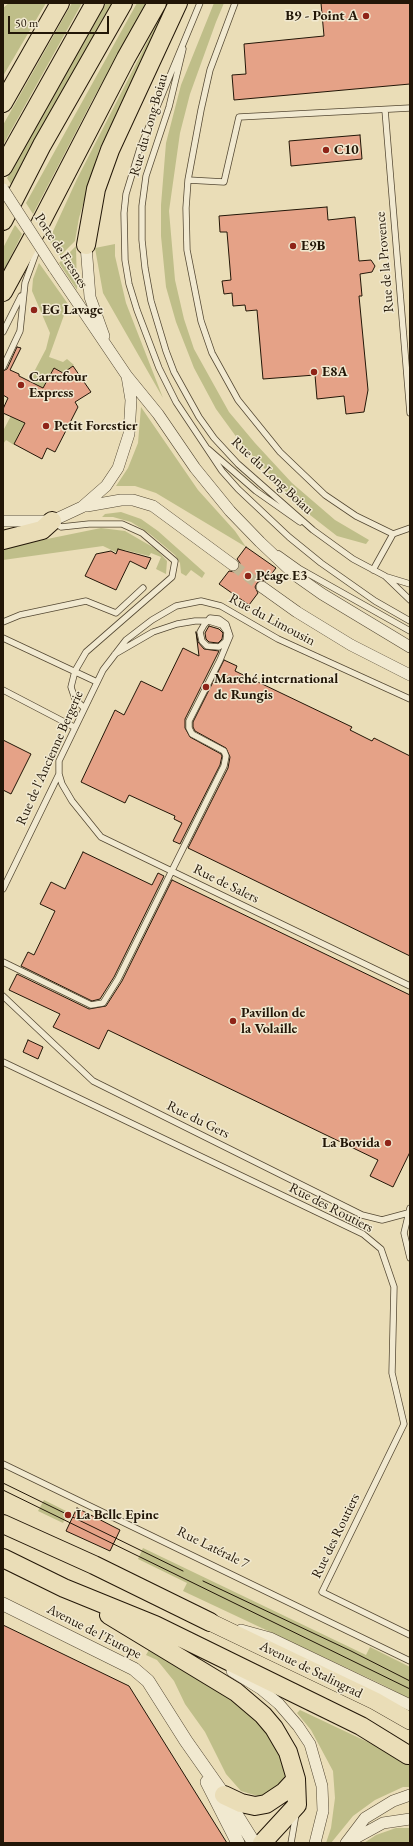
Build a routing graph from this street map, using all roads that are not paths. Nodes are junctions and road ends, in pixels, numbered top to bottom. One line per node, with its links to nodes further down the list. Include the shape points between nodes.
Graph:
1 (60, 3): 9 (highway)
2 (95, 3): 12 (highway)
3 (123, 3): 15 (highway, via 42,145)
4 (157, 3): 16 (highway)
5 (178, 3): 17 (highway, via 110,150 96,189)
6 (200, 3): 8 (lane, Rue du Long Boiau)
7 (235, 3): 13 (lane, via 210,70)
8 (188, 29): 25 (lane, Rue du Long Boiau, via 131,173 123,236 129,284 148,341 176,402); 30 (lane, Rue du Long Boiau, via 169,107 149,163 144,186 142,240 151,301 174,372 199,417 238,464)
9 (3, 104)
10 (410, 108): 11 (lane)
11 (385, 110): 13 (lane, via 239,116 224,182); 24 (lane, Rue de la Provence)
12 (3, 167)
13 (188, 180): 31 (lane, via 187,250 201,321 212,353 238,400 280,452 325,495 356,516)
14 (3, 189): 21 (street, Porte de Fresnes, bridge)
15 (3, 221)
16 (40, 226): 18 (highway); 19 (lane, via 37,250 27,273)
17 (86, 245): 21 (street, via 90,297)
18 (3, 292)
19 (23, 292): 20 (lane); 22 (lane, via 20,331)
20 (3, 332)
21 (110, 351): 23 (street, Porte de Fresnes)
22 (3, 367)
23 (127, 376): 26 (street, Porte de Fresnes, via 131,400 126,448 118,468 106,486); 33 (street, via 158,414 195,468)
24 (410, 413)
25 (198, 436): 30 (lane, via 221,462 246,483 278,508); 42 (lane, via 212,458 238,489 289,537 326,567)
26 (82, 507): 28 (street, Porte de Fresnes); 34 (street, via 121,500 133,500 153,506)
27 (3, 521): 28 (street, Porte de Fresnes)
28 (52, 521): 32 (highway, via 42,530); 48 (lane, via 61,527 122,524 142,533 175,560 172,577 94,644)
29 (410, 528): 31 (lane)
30 (313, 530): 35 (lane, Rue du Long Boiau, via 342,552)
31 (393, 534): 35 (lane)
32 (3, 540)
33 (260, 542): 43 (lane, via 300,569); 46 (street, via 294,574 322,594)
34 (232, 566)
35 (373, 570): 36 (lane, Rue du Long Boiau)
36 (385, 576): 37 (lane); 40 (lane, Rue du Long Boiau)
37 (410, 584)
38 (262, 587): 49 (street, via 346,642)
39 (143, 588): 41 (lane, via 116,613 86,601 20,615)
40 (410, 600)
41 (3, 622)
42 (410, 622)
43 (410, 632)
44 (3, 638): 48 (lane)
45 (126, 640): 47 (lane, Rue de l'Ancienne Bergerie); 52 (lane, Rue du Limousin, via 176,606 201,601 221,606 278,639)
46 (410, 647)
47 (115, 654): 50 (lane, Rue de l'Ancienne Bergerie); 57 (lane, via 153,632 195,621 202,621 210,621 222,625 227,632 226,641 219,647 207,646 202,641 200,632 204,625 207,622 210,618 219,619 226,624 230,636 189,721 192,734 224,751 224,766 118,979 103,1003 91,1005)
48 (75, 671): 50 (lane); 53 (lane, via 72,687 75,699)
49 (410, 675)
50 (97, 682): 53 (lane, Rue de l'Ancienne Bergerie)
51 (3, 690): 54 (lane)
52 (410, 699)
53 (84, 708): 54 (lane, Rue de l'Ancienne Bergerie)
54 (74, 727): 55 (lane, Rue de l'Ancienne Bergerie, via 58,761)
55 (59, 774): 56 (lane, Rue de l'Ancienne Bergerie); 58 (lane, Rue de Salers, via 72,801 101,837)
56 (3, 889)
57 (3, 962)
58 (410, 986)
59 (3, 996): 61 (lane, Rue du Gers, via 93,1081 362,1215 382,1220)
60 (3, 1062): 71 (lane, Rue des Routiers, via 363,1234 381,1248 394,1287 392,1373 404,1424 322,1592)
61 (409, 1210): 62 (lane, via 404,1233)
62 (410, 1258)
63 (3, 1464): 73 (lane, Rue Latérale 7)
64 (3, 1510): 67 (highway, via 44,1530)
65 (3, 1524): 67 (highway)
66 (3, 1558): 68 (highway)
67 (94, 1565): 70 (highway)
68 (64, 1588): 72 (highway); 78 (highway, via 251,1703 281,1740 288,1752)
69 (3, 1604): 76 (street, Avenue de l'Europe, via 134,1669 148,1681)
70 (210, 1622): 74 (street, via 270,1638); 75 (main road, Avenue de Stalingrad)
71 (410, 1635)
72 (177, 1636): 77 (highway, via 361,1726); 87 (street, via 261,1689 279,1704 298,1726 310,1744 322,1786 323,1811)
73 (410, 1661)
74 (410, 1705)
75 (410, 1721)
76 (186, 1741): 79 (street); 83 (street)
77 (409, 1755)
78 (296, 1779): 79 (highway, via 280,1796 266,1804 241,1804); 81 (highway)
79 (224, 1795): 84 (street)
80 (410, 1795): 88 (street, via 393,1801 365,1818)
81 (297, 1805): 85 (highway); 86 (lane)
82 (410, 1819): 88 (street, via 383,1822)
83 (238, 1843)
84 (254, 1843)
85 (262, 1843)
86 (291, 1843)
87 (315, 1843)
88 (346, 1843)

